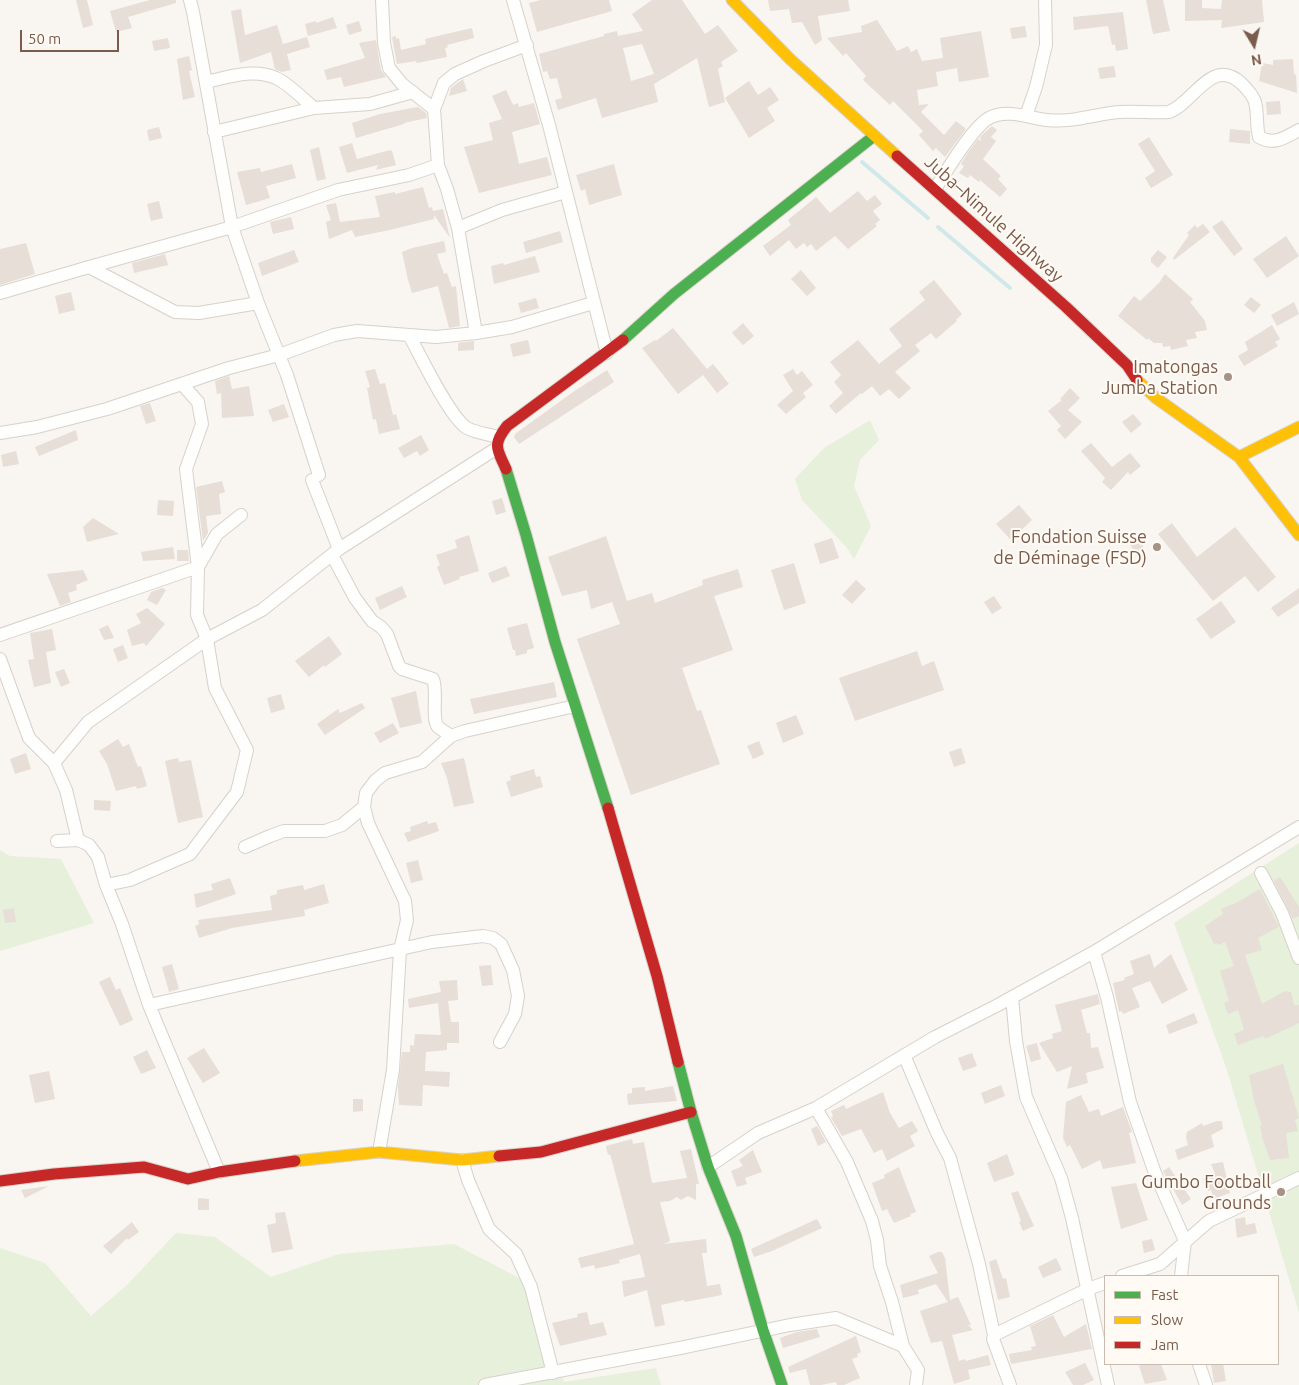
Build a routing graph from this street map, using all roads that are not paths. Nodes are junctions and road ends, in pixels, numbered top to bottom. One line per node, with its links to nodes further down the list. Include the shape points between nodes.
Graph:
1 (190, 0): 7 (street)
2 (382, 0): 8 (street, via 389,68)
3 (513, 0): 6 (street)
4 (732, 0): 14 (street, Juba–Nimule Highway)
5 (1045, 0): 11 (street, via 1046,45)
6 (527, 46): 10 (street, via 455,74 444,83); 17 (street)
7 (206, 82): 9 (street, via 247,73 262,74 277,79); 13 (street)
8 (413, 92): 9 (street, via 370,104); 10 (street)
9 (314, 108): 13 (street)
10 (434, 109): 15 (street)
11 (1026, 116): 12 (street, via 1048,121 1080,120 1120,112 1169,112 1215,76 1224,74 1234,77 1255,101 1260,137 1274,142); 16 (street, via 991,116 980,124)
12 (1299, 130)
13 (214, 132): 18 (street)
14 (874, 136): 16 (street, Juba–Nimule Highway); 26 (street, via 674,294)
15 (438, 165): 18 (street, via 409,176 338,190); 19 (street)
16 (935, 189): 32 (street, Juba–Nimule Highway, via 1094,333 1156,398)
17 (566, 192): 19 (street, via 502,210); 23 (street)
18 (232, 227): 20 (street); 22 (street)
19 (458, 228): 24 (street)
20 (89, 267): 21 (street); 22 (street, via 175,312 199,313)
21 (0, 293)
22 (258, 303): 27 (street)
23 (593, 303): 24 (street, via 512,327); 26 (street)
24 (476, 333): 25 (street, via 436,337)
25 (409, 335): 27 (street, via 357,331 334,335); 31 (street, via 456,417 467,428)
26 (607, 353): 31 (street, via 507,426)
27 (279, 355): 28 (street); 35 (street)
28 (182, 384): 30 (street, via 107,409); 36 (street, via 198,402 202,424 186,469)
29 (1299, 427): 32 (street)
30 (0, 433)
31 (497, 442): 35 (street); 40 (street)
32 (1239, 457): 34 (street, Juba–Nimule Highway)
33 (241, 515): 36 (street, via 216,534)
34 (1299, 535)
35 (336, 552): 38 (street, via 262,610); 41 (street, via 355,598 372,621 387,634 399,666 433,679 435,720 437,726)
36 (198, 568): 37 (street); 38 (street, via 197,615)
37 (0, 635)
38 (207, 639): 42 (street, via 88,722); 49 (street, via 215,688 248,750 237,792 190,854 130,880)
39 (0, 659): 42 (street, via 29,738)
40 (575, 706): 41 (street); 58 (street, via 657,976)
41 (451, 736): 43 (street, via 422,762 385,772 366,793)
42 (54, 763): 45 (street, via 66,790)
43 (364, 807): 47 (street, via 342,825 325,831 284,832); 50 (street, via 368,823 405,901 408,920)
44 (1299, 827): 51 (street)
45 (78, 840): 46 (street); 49 (street, via 89,845 98,857)
46 (57, 841)
47 (245, 847)
48 (1262, 873): 52 (street)
49 (106, 885): 54 (street)
50 (400, 950): 54 (street); 55 (street, via 432,942 483,936 501,944 513,970 518,996 514,1014); 59 (street, via 393,1070)
51 (1094, 952): 53 (street); 65 (street, via 1130,1102 1155,1174)
52 (1299, 958)
53 (1012, 997): 56 (street); 69 (street, via 1026,1097 1061,1178)
54 (148, 1005): 62 (street)
55 (500, 1042)
56 (904, 1055): 57 (street); 71 (street, via 950,1158 979,1264)
57 (816, 1108): 61 (street, via 758,1133); 72 (street, via 847,1162 872,1221 880,1266)
58 (691, 1112): 60 (street, via 541,1152); 61 (street)
59 (380, 1152): 60 (street); 62 (street)
60 (462, 1160): 74 (street, via 489,1229 516,1254 531,1287)
61 (708, 1167): 70 (street, via 736,1236)
62 (218, 1172): 64 (street, via 188,1179 144,1167)
63 (1299, 1178): 65 (street, via 1209,1221)
64 (0, 1182)
65 (1185, 1241): 66 (street, via 1160,1264); 67 (street)
66 (1125, 1275)
67 (1181, 1275)
68 (1104, 1283): 69 (street)
69 (1088, 1289): 71 (street); 79 (street)
70 (763, 1330): 72 (street, via 836,1318); 74 (street); 76 (street)
71 (994, 1335): 78 (street)
72 (903, 1346): 77 (street, via 918,1370)
73 (1199, 1365): 80 (street)
74 (553, 1373): 75 (street)
75 (485, 1385)
76 (782, 1385)
77 (916, 1385)
78 (1010, 1385)
79 (1108, 1385)
80 (1206, 1385)

